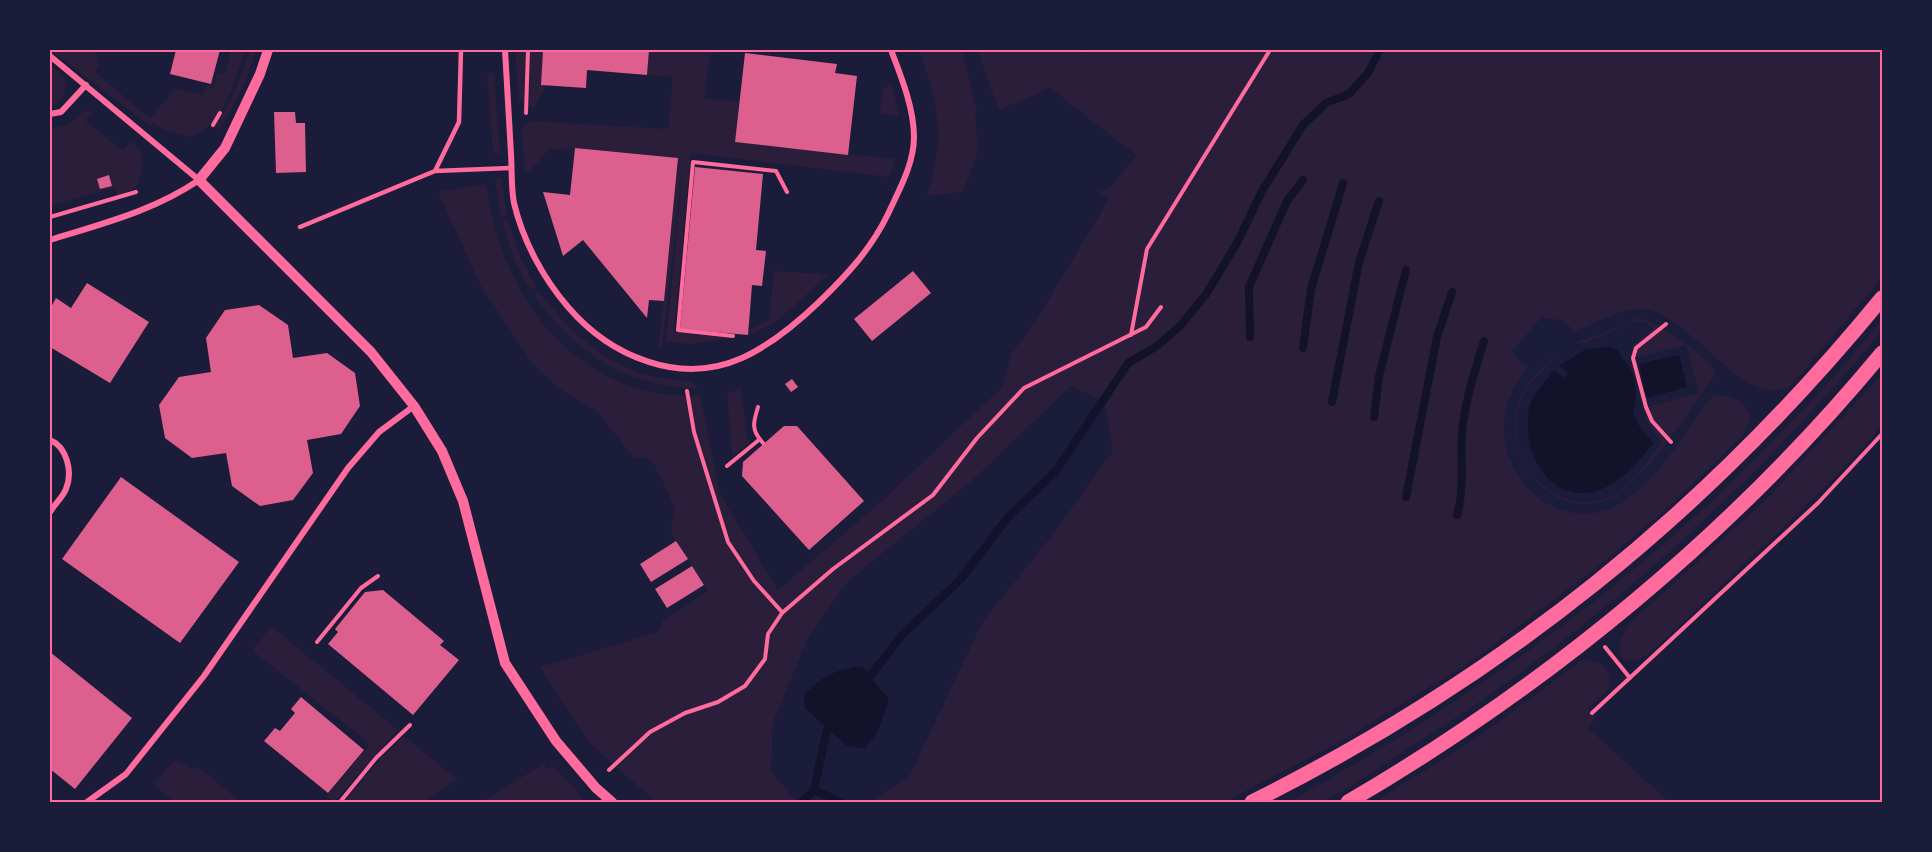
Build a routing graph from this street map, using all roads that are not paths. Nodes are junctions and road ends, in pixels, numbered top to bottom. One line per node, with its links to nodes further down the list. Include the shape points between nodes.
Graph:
1 (268, 50): 10 (street, via 225,148)
2 (461, 50): 9 (lane, via 459,122)
3 (505, 50): 8 (street)
4 (891, 50): 8 (street, via 908,103 914,138 906,176 880,231 854,269 793,327 742,358 709,367 655,364 610,344 583,325 553,291 531,250 514,202)
5 (50, 56): 6 (street)
6 (86, 86): 7 (street, via 61,112); 10 (street)
7 (50, 114)
8 (512, 168): 9 (lane)
9 (435, 171): 11 (lane)
10 (199, 180): 12 (street, via 173,198); 15 (street, via 371,351)
11 (300, 226)
12 (50, 240)
13 (1882, 298): 20 (main road, via 1777,420 1647,543 1541,627 1431,704)
14 (1882, 353): 21 (main road, via 1785,461 1595,634 1459,733)
15 (414, 406): 18 (street, via 379,432 348,468 204,676 126,774); 19 (street, via 441,451 463,501 505,663 556,741)
16 (50, 440): 17 (street, via 57,443 68,460 66,489)
17 (50, 512)
18 (87, 802)
19 (612, 802)
20 (1252, 802)
21 (1348, 802)

